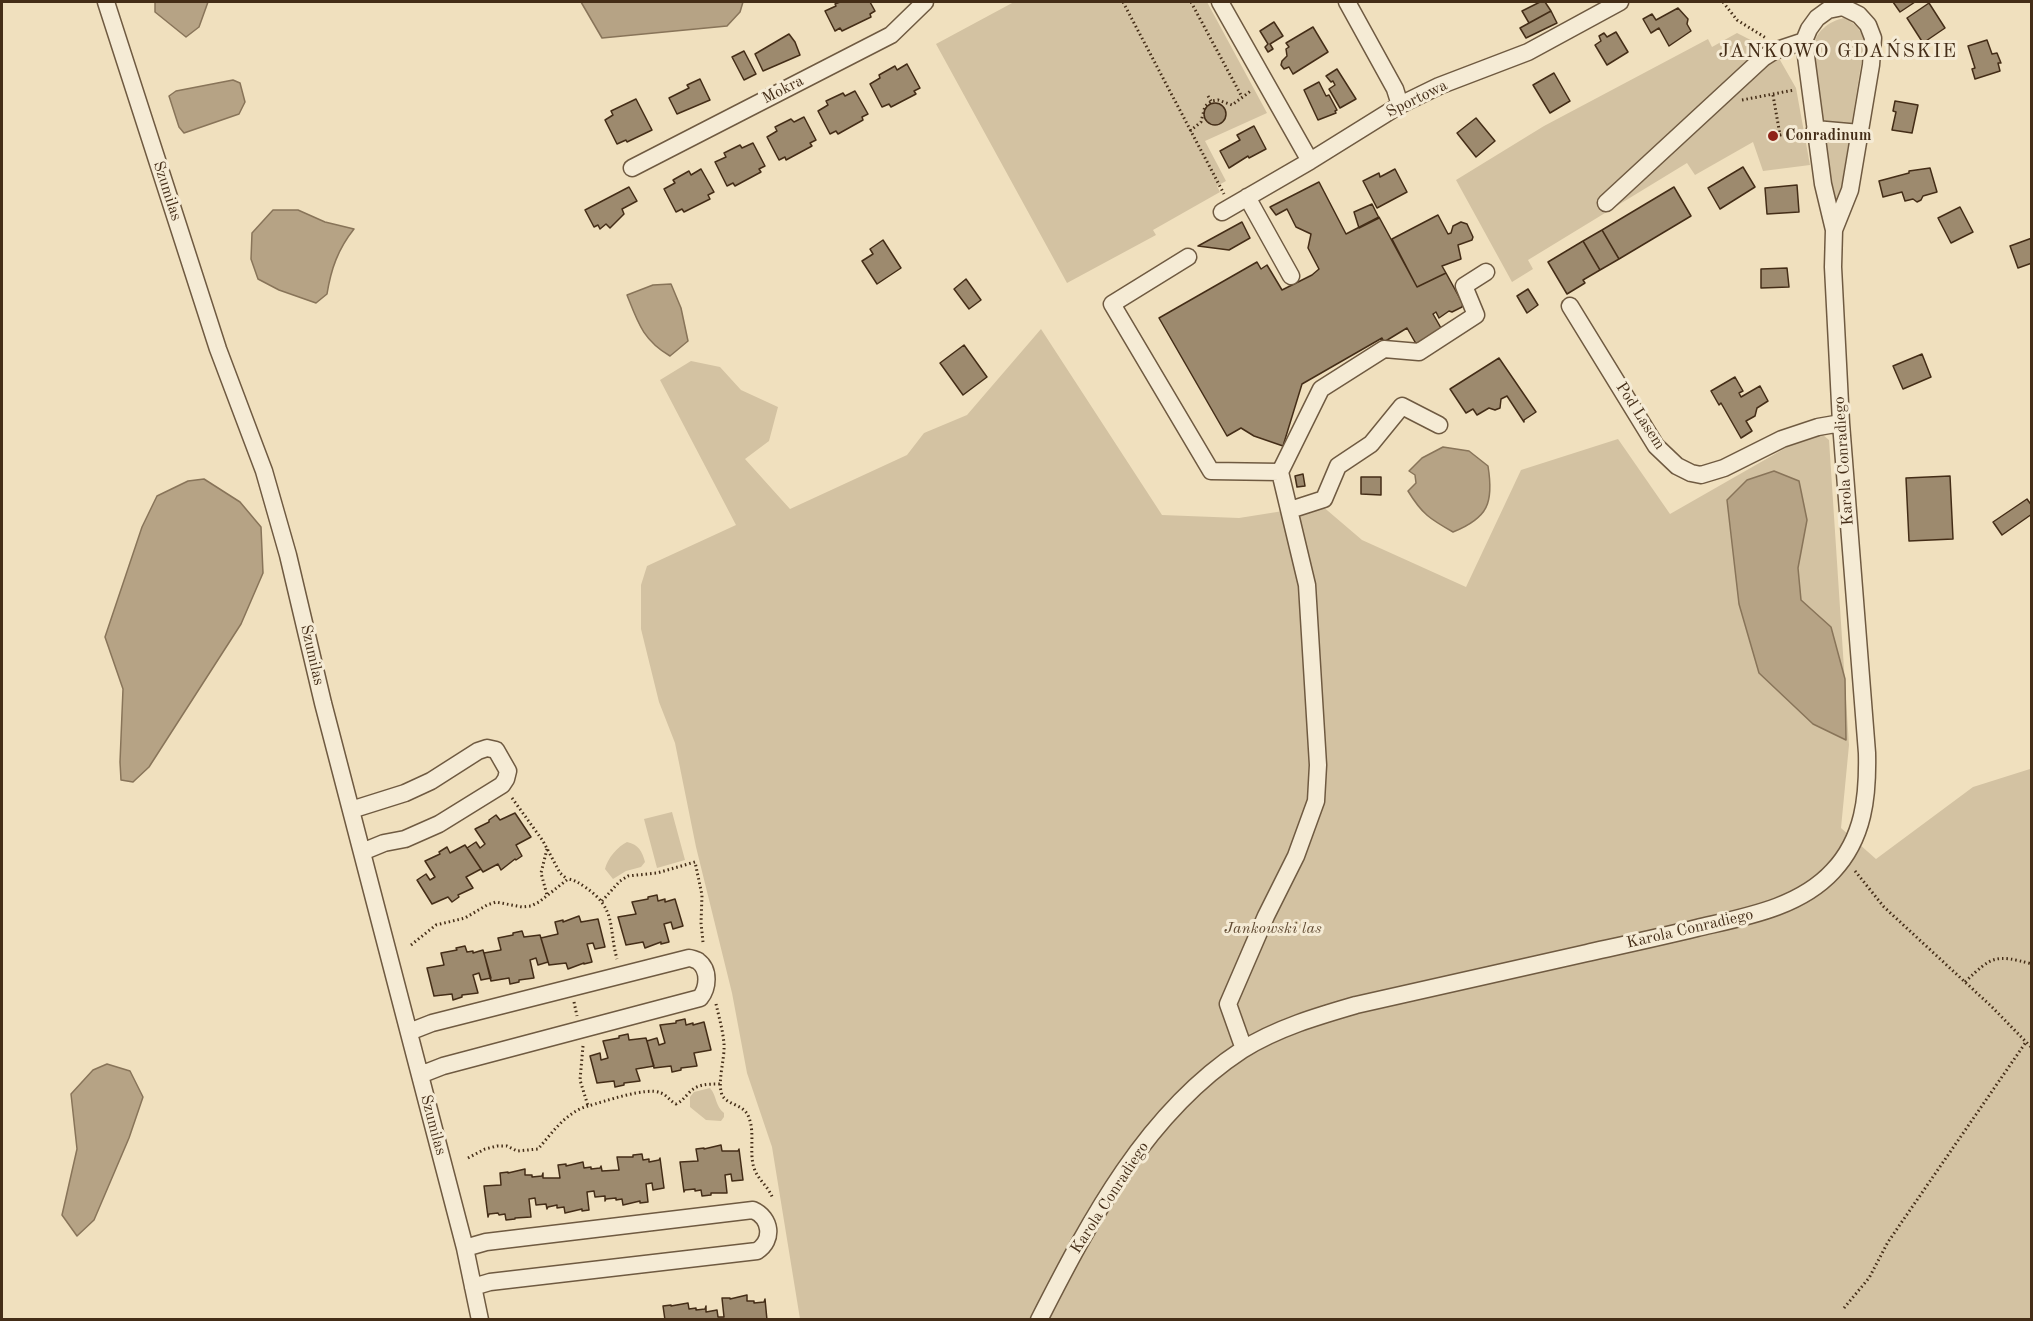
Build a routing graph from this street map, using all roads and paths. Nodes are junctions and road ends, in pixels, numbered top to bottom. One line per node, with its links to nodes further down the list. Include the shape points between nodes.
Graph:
1 (106, 2): 38 (street, Szumilas, via 218,349 264,471)
2 (925, 2): 24 (street, Mokra, via 891,34)
3 (1123, 2): 21 (path)
4 (1191, 2): 18 (path, via 1242,96 1232,105)
5 (1220, 2): 23 (street)
6 (1347, 2): 19 (street)
7 (1620, 2): 19 (street, Sportowa, via 1528,52)
8 (1723, 2): 13 (path, via 1737,20)
9 (1870, 2): 11 (street)
10 (1826, 6): 11 (street, via 1843,7); 12 (street)
11 (1859, 15): 22 (street, Karola Conradiego, via 1873,38)
12 (1804, 41): 13 (street); 20 (street, Karola Conradiego)
13 (1784, 47): 26 (street, via 1763,58)
14 (1799, 89): 15 (path)
15 (1773, 94): 17 (path); 20 (path, via 1780,135)
16 (1208, 96): 18 (path)
17 (1741, 100)
18 (1211, 101): 21 (path, via 1205,106 1201,122)
19 (1400, 105): 23 (street, Sportowa)
20 (1811, 129): 22 (street); 28 (street, Karola Conradiego)
21 (1190, 131): 27 (path)
22 (1860, 133): 28 (street, Karola Conradiego, via 1850,190)
23 (1310, 161): 25 (street, Sportowa)
24 (632, 168)
25 (1247, 197): 27 (street, Sportowa); 31 (street)
26 (1606, 203)
27 (1226, 209)
28 (1834, 230): 33 (street, Karola Conradiego)
29 (1188, 257): 35 (street, via 1112,304 1211,471)
30 (1486, 272): 35 (street, via 1464,286 1476,315 1419,352 1384,349 1321,389)
31 (1291, 276)
32 (1570, 306): 33 (street, Pod Lasem, via 1656,446 1677,466 1691,473 1701,475 1724,468 1782,439)
33 (1841, 423): 41 (street, Karola Conradiego, via 1868,776 1861,822)
34 (1439, 425): 36 (street, via 1402,406 1371,444 1338,465 1324,499)
35 (1280, 472): 36 (street)
36 (1290, 510): 54 (street, via 1307,585 1318,765 1316,801 1296,856 1228,1004)
37 (506, 790): 39 (path)
38 (351, 810): 40 (street, Szumilas); 40 (street, via 405,793 487,748 496,750 508,771 502,785 439,824 405,840)
39 (547, 849): 42 (path, via 560,873); 43 (path, via 541,873)
40 (362, 852): 51 (street, Szumilas)
41 (1844, 858): 49 (path, via 1884,907); 54 (street, Karola Conradiego, via 1806,893 1770,909 1356,1005 1277,1032)
42 (568, 879): 43 (path); 44 (path, via 574,879)
43 (547, 895): 46 (path, via 531,906 496,902 487,905 465,918 436,925)
44 (602, 901): 45 (path, via 628,876 657,873 695,861 702,895); 47 (path, via 607,908)
45 (703, 942)
46 (411, 945)
47 (618, 964)
48 (2031, 964): 49 (path, via 2003,957 1984,963)
49 (1965, 982): 52 (path)
50 (715, 1001): 56 (path, via 724,1044)
51 (409, 1032): 55 (street, Szumilas); 55 (street, via 689,958 698,960 703,968 707,984 700,998)
52 (2025, 1042): 53 (path); 61 (path, via 1888,1242 1869,1278)
53 (2031, 1048)
54 (1244, 1049): 63 (street, Karola Conradiego, via 1190,1093 1125,1168 1070,1258)
55 (420, 1075): 59 (street, Szumilas)
56 (720, 1084): 57 (path, via 694,1088 676,1104 651,1090 578,1108 538,1149 517,1151 497,1146); 58 (path, via 723,1096 746,1111 750,1119 754,1167)
57 (468, 1158)
58 (773, 1199)
59 (465, 1248): 60 (street, Szumilas); 60 (street, via 486,1242 753,1210 767,1221 765,1246 757,1251)
60 (473, 1287): 62 (street, Szumilas)
61 (1844, 1308)
62 (480, 1320)
63 (1039, 1320)

